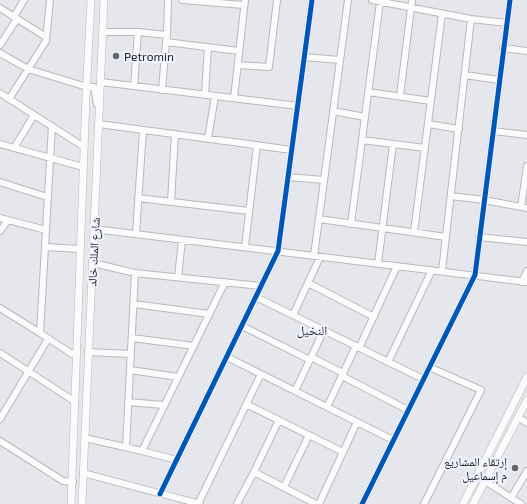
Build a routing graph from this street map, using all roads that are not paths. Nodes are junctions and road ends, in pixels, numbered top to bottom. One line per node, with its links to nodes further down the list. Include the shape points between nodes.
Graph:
1 (24, 0): 19 (street)
2 (50, 0): 25 (street)
3 (91, 0): 40 (main road, شارع الملك خالد)
4 (104, 0): 22 (main road, شارع الملك خالد)
5 (168, 0): 24 (street)
6 (182, 0): 13 (street)
7 (277, 0): 35 (street, via 270,67)
8 (312, 0): 33 (street)
9 (348, 0): 34 (street)
10 (372, 0): 15 (street)
11 (412, 0): 17 (street)
12 (510, 0): 21 (street)
13 (213, 1): 14 (street)
14 (245, 2): 30 (street)
15 (380, 2): 17 (street); 43 (street)
16 (0, 8): 19 (street)
17 (411, 8): 18 (street); 47 (street)
18 (442, 14): 20 (street); 50 (street)
19 (15, 18): 25 (street); 27 (street)
20 (471, 19): 21 (street); 37 (street)
21 (507, 23): 29 (street)
22 (103, 32): 23 (street); 39 (main road, شارع الملك خالد)
23 (138, 32): 24 (street); 41 (street)
24 (167, 35): 26 (street)
25 (46, 37): 36 (street)
26 (166, 42): 28 (street); 42 (street)
27 (0, 45)
28 (208, 47): 30 (street); 45 (street)
29 (503, 48): 31 (street); 38 (street)
30 (240, 50): 35 (street)
31 (527, 51)
32 (0, 53): 36 (street)
33 (304, 56): 34 (street); 51 (street)
34 (340, 60): 52 (street)
35 (238, 66): 48 (street)
36 (28, 69): 40 (street); 49 (street)
37 (465, 75): 38 (street); 58 (street)
38 (499, 80): 60 (street)
39 (101, 82): 41 (street); 55 (main road, شارع الملك خالد)
40 (86, 86): 65 (street, via 94,86 97,102 95,133); 69 (main road, شارع الملك خالد)
41 (134, 86): 42 (street)
42 (162, 90): 45 (street)
43 (368, 92): 47 (street); 54 (street)
44 (1, 95): 49 (street)
45 (205, 95): 46 (street)
46 (215, 96): 48 (street); 63 (street)
47 (400, 96): 50 (street)
48 (234, 98): 51 (street)
49 (9, 99): 53 (street)
50 (431, 101): 56 (street)
51 (298, 106): 72 (street)
52 (333, 111): 54 (street); 77 (street)
53 (34, 115): 57 (street); 70 (street)
54 (365, 117): 64 (street)
55 (99, 124): 59 (street); 65 (main road, شارع الملك خالد)
56 (428, 124): 58 (street); 71 (street)
57 (52, 126): 69 (street); 73 (street)
58 (459, 129): 79 (street)
59 (143, 130): 61 (street); 81 (street)
60 (493, 131): 62 (street); 82 (street)
61 (175, 134): 63 (street); 83 (street)
62 (527, 135)
63 (208, 139): 68 (street)
64 (362, 140): 67 (street); 89 (street)
65 (98, 142): 91 (main road, شارع الملك خالد)
66 (0, 144): 70 (street)
67 (393, 144): 71 (street); 90 (street)
68 (257, 145): 72 (street); 85 (street)
69 (84, 147): 75 (main road, شارع الملك خالد)
70 (14, 148): 73 (street)
71 (425, 148): 94 (street)
72 (292, 150): 76 (street)
73 (49, 158): 75 (street); 80 (street)
74 (527, 166): 84 (street)
75 (83, 167): 102 (main road, شارع الملك خالد)
76 (288, 177): 77 (street); 103 (street)
77 (324, 180): 87 (street)
78 (0, 182): 80 (street)
79 (451, 196): 82 (street); 96 (street)
80 (47, 197): 92 (street)
81 (138, 198): 83 (street); 95 (street)
82 (484, 200): 84 (street); 97 (street)
83 (171, 202): 85 (street)
84 (524, 208)
85 (249, 211): 101 (street)
86 (0, 218): 88 (street)
87 (319, 219): 89 (street); 104 (street)
88 (8, 220): 92 (street); 93 (street)
89 (351, 224): 90 (street)
90 (383, 228): 94 (street); 106 (street)
91 (94, 229): 95 (street); 105 (main road, شارع الملك خالد)
92 (46, 230): 100 (street)
93 (0, 232)
94 (414, 232): 96 (street)
95 (136, 234): 98 (street)
96 (446, 237): 110 (street)
97 (480, 237): 99 (street); 112 (street)
98 (182, 240): 101 (street); 113 (street)
99 (527, 242)
100 (45, 247): 102 (street); 126 (street)
101 (245, 247): 103 (street)
102 (80, 249): 133 (main road, شارع الملك خالد)
103 (278, 251): 104 (street); 117 (street)
104 (317, 256): 106 (street); 116 (street)
105 (93, 263): 111 (street); 131 (main road, شارع الملك خالد)
106 (378, 264): 107 (street)
107 (397, 266): 108 (street); 123 (street)
108 (432, 270): 110 (street); 137 (street)
109 (527, 271): 115 (street)
110 (442, 272): 112 (street)
111 (135, 273): 113 (street); 119 (street)
112 (475, 276): 115 (street); 138 (street)
113 (178, 277): 114 (street)
114 (225, 282): 117 (street); 121 (street)
115 (524, 282)
116 (308, 284): 122 (street); 123 (street)
117 (261, 286): 118 (street)
118 (256, 297): 122 (street); 124 (street)
119 (134, 304): 121 (street); 127 (street)
120 (0, 308): 126 (street)
121 (209, 314): 129 (street)
122 (293, 315): 125 (street)
123 (374, 317): 130 (street)
124 (242, 326): 135 (street); 136 (street)
125 (324, 330): 130 (street); 136 (street)
126 (40, 333): 128 (street)
127 (132, 338): 129 (street); 134 (street)
128 (48, 339): 133 (street, via 72,354); 140 (street)
129 (194, 346): 143 (street)
130 (358, 347): 137 (street); 142 (street)
131 (88, 352): 134 (street); 160 (main road, شارع الملك خالد)
132 (0, 353): 140 (street)
133 (76, 353): 148 (main road, شارع الملك خالد)
134 (131, 354): 139 (street)
135 (227, 357): 141 (street); 166 (street)
136 (310, 358): 142 (street); 146 (street)
137 (388, 362): 145 (street)
138 (429, 367): 145 (street); 182 (street, via 481,390)
139 (130, 370): 143 (street); 149 (street)
140 (29, 371): 148 (street); 155 (street)
141 (261, 374): 146 (street); 150 (street)
142 (343, 374): 152 (street); 153 (street)
143 (178, 377): 151 (street)
144 (527, 377): 183 (main road)
145 (423, 379): 153 (street)
146 (294, 391): 152 (street)
147 (527, 400): 154 (main road)
148 (74, 401): 171 (main road, شارع الملك خالد)
149 (128, 402): 151 (street); 163 (street)
150 (246, 404): 156 (street); 177 (street)
151 (164, 405): 164 (street)
152 (327, 408): 157 (street)
153 (408, 410): 161 (street)
154 (518, 417): 158 (street); 170 (main road)
155 (0, 418)
156 (278, 420): 159 (street); 168 (street)
157 (357, 422): 161 (street); 165 (street)
158 (527, 423)
159 (309, 435): 165 (street); 172 (street)
160 (85, 438): 163 (street); 169 (main road, شارع الملك خالد)
161 (393, 440): 181 (street)
162 (0, 441): 171 (street, via 64,481)
163 (126, 447): 164 (street)
164 (142, 450): 166 (street)
165 (343, 452): 180 (street)
166 (177, 460): 173 (street)
167 (527, 471): 174 (street)
168 (254, 472): 172 (street); 178 (street)
169 (83, 473): 173 (street); 176 (main road, شارع الملك خالد)
170 (485, 481): 174 (street); 184 (main road)
171 (73, 482): 175 (main road, شارع الملك خالد)
172 (284, 487): 179 (street)
173 (160, 494): 177 (street)
174 (511, 500): 185 (street)
175 (71, 504)
176 (82, 504)
177 (199, 504)
178 (237, 504)
179 (316, 504)
180 (319, 504)
181 (362, 504)
182 (424, 504)
183 (464, 504)
184 (473, 504)
185 (521, 504)

